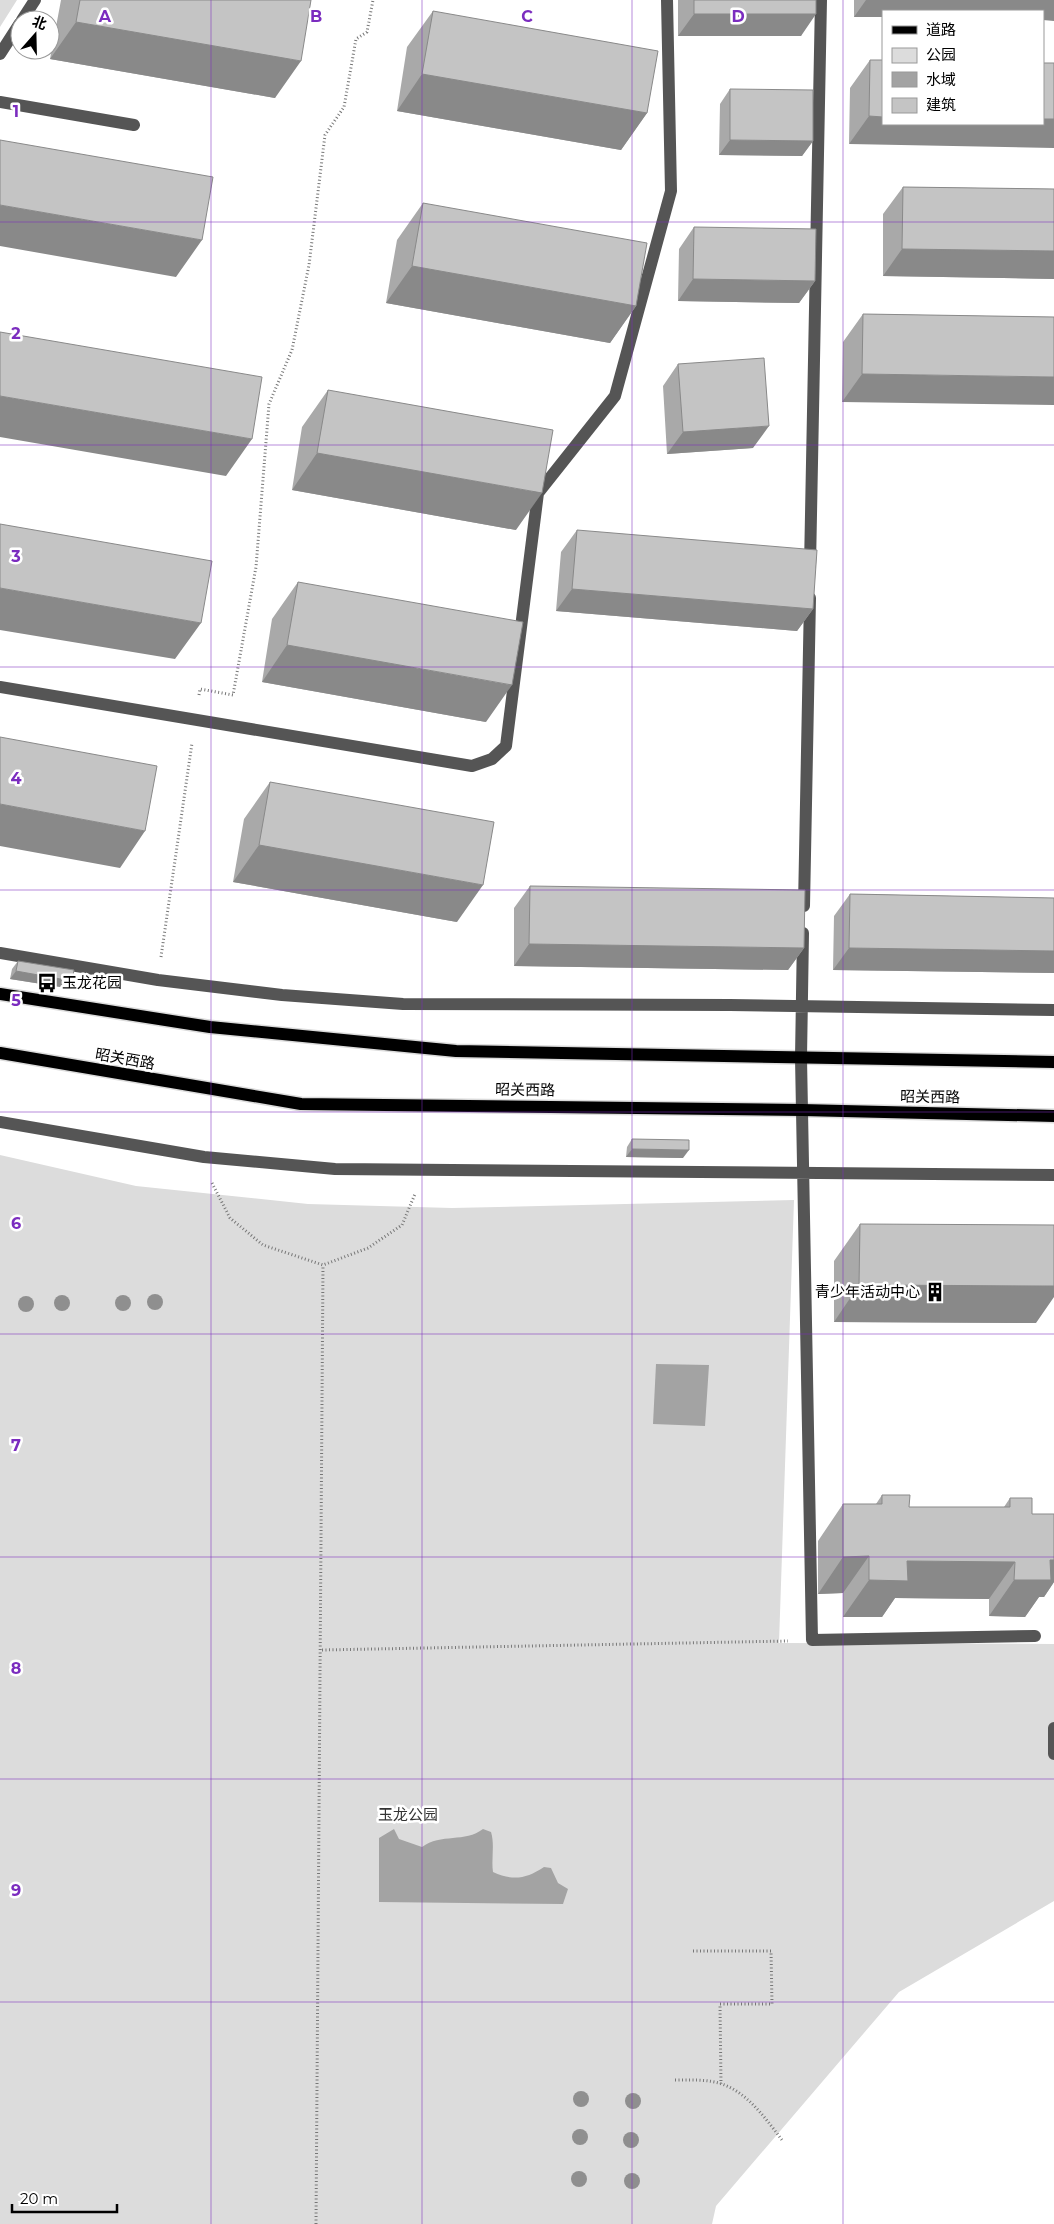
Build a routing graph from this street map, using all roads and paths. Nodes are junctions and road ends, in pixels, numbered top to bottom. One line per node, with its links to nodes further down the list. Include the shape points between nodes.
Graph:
1 (373, 0): 9 (path, via 367,32 356,39 344,106 324,135 309,265 292,350 269,404 256,567 233,695 200,689)
2 (668, 0): 8 (street, via 671,191 615,396 538,493 506,746 492,759 472,766)
3 (821, 0): 14 (street)
4 (10, 38): 5 (street)
5 (0, 54)
6 (0, 102): 7 (street)
7 (134, 126)
8 (0, 687)
9 (199, 699)
10 (193, 738): 12 (path)
11 (0, 953): 12 (street)
12 (158, 980): 14 (street, via 403,1004)
13 (0, 994): 17 (main road, via 210,1027 456,1050)
14 (802, 1006): 15 (street); 17 (street)
15 (1054, 1010)
16 (0, 1053): 19 (main road, 昭关西路, via 301,1104)
17 (801, 1058): 18 (main road); 19 (street)
18 (1054, 1062)
19 (802, 1110): 20 (main road, 昭关西路); 22 (street)
20 (1054, 1116)
21 (0, 1122): 22 (street, via 204,1157 336,1169)
22 (803, 1173): 23 (street); 28 (street)
23 (1054, 1175)
24 (212, 1183): 26 (path, via 230,1218 263,1245)
25 (417, 1189): 26 (path, via 402,1225 368,1248)
26 (323, 1265): 29 (path)
27 (1035, 1636): 28 (street)
28 (814, 1640): 29 (path)
29 (322, 1650): 36 (path)
30 (1054, 1728): 31 (street)
31 (1054, 1754)
32 (693, 1951): 34 (path, via 771,1951 772,2004 720,2004)
33 (675, 2080): 34 (path)
34 (721, 2084): 35 (path, via 740,2094 760,2112)
35 (782, 2140)
36 (316, 2224)

